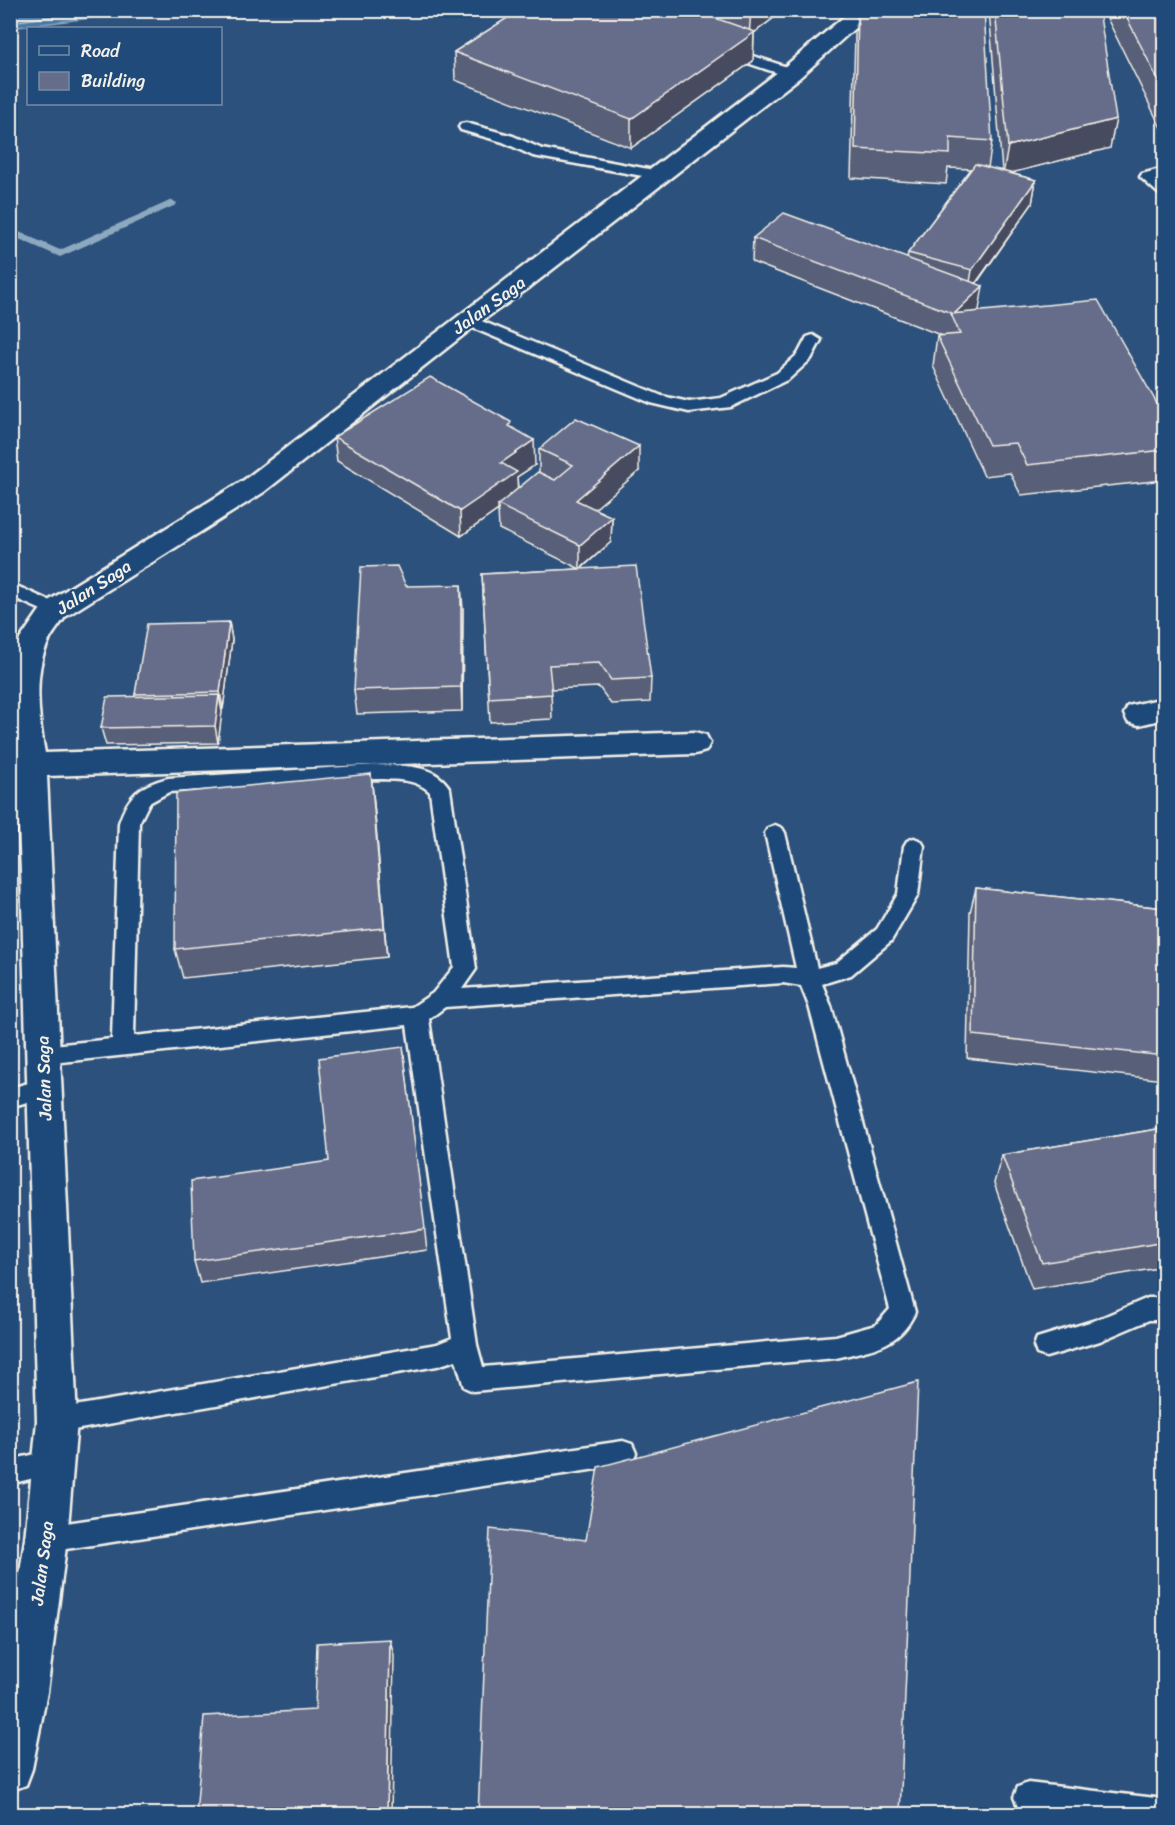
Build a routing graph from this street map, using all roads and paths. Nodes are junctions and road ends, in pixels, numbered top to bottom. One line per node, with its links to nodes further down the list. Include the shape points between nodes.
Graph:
1 (865, 10): 3 (street, Jalan Saga)
2 (713, 46): 3 (lane)
3 (791, 73): 6 (street, Jalan Saga)
4 (466, 127): 6 (lane, via 538,153)
5 (1164, 172): 7 (lane, via 1147,177)
6 (659, 176): 8 (street, Jalan Saga)
7 (1164, 191)
8 (467, 320): 9 (lane, via 657,400 689,407 724,403 783,376 805,356); 11 (street, Jalan Saga, via 254,486)
9 (813, 340)
10 (10, 590): 11 (lane)
11 (55, 610): 13 (street, Jalan Saga, via 33,642 26,663 24,721)
12 (695, 743): 13 (street)
13 (31, 765): 16 (street, Jalan Saga)
14 (775, 833): 17 (lane)
15 (914, 846): 17 (lane, via 908,895 884,935 843,969)
16 (24, 873): 21 (street, Jalan Saga)
17 (809, 979): 18 (lane, via 783,975); 25 (lane, via 820,1006 903,1312 884,1334 836,1347 473,1379)
18 (441, 999): 19 (lane); 20 (lane, via 465,969 440,789 428,778 376,772 168,785 136,803 129,823)
19 (417, 1015): 20 (lane); 25 (lane)
20 (123, 1046): 21 (lane)
21 (43, 1055): 22 (street, Jalan Saga)
22 (44, 1088): 23 (lane); 27 (street, Jalan Saga)
23 (10, 1098)
24 (1164, 1309): 26 (lane, via 1148,1309 1100,1330)
25 (465, 1345): 27 (lane, via 437,1355)
26 (1046, 1346)
27 (57, 1422): 29 (street, Jalan Saga)
28 (623, 1453): 31 (lane)
29 (53, 1462): 30 (lane); 31 (street, Jalan Saga)
30 (10, 1472)
31 (46, 1539): 32 (street, Jalan Saga)
32 (10, 1769)
33 (1028, 1797): 34 (lane)
34 (1164, 1814)

